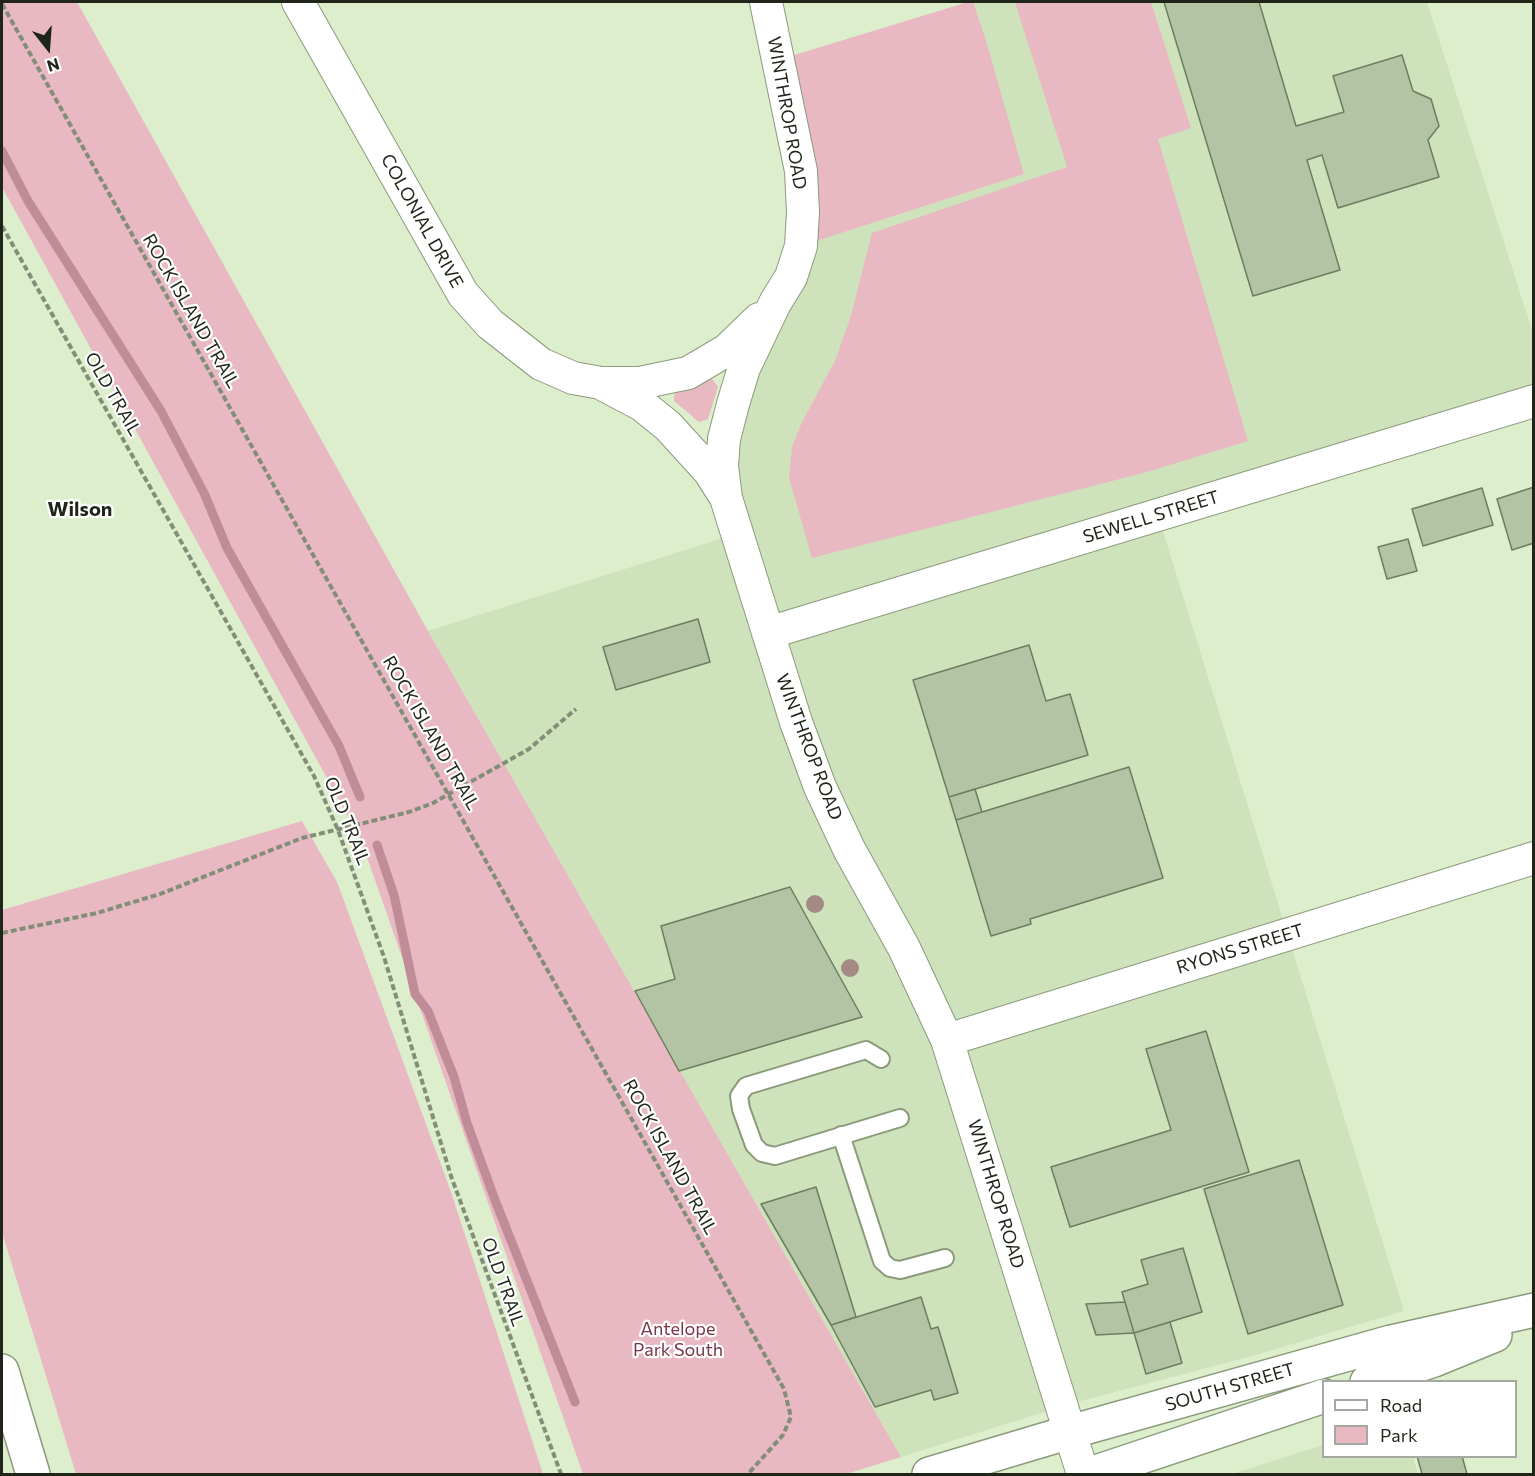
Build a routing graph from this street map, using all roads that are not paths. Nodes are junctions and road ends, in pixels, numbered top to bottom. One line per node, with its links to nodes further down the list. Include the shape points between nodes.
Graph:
1 (298, 2): 4 (street, COLONIAL DRIVE, via 463,294 490,324 541,364 573,378)
2 (766, 2): 3 (street, WINTHROP ROAD, via 801,171 804,212 801,246 791,277)
3 (775, 303): 4 (street, COLONIAL DRIVE, via 727,350 688,373 640,383); 6 (street, WINTHROP ROAD, via 744,368 724,439)
4 (601, 383): 6 (street, COLONIAL DRIVE, via 642,405 669,426 709,471)
5 (1533, 401): 7 (street, SEWELL STREET)
6 (726, 498): 7 (street, WINTHROP ROAD)
7 (768, 633): 9 (street, WINTHROP ROAD, via 832,815 904,948)
8 (1533, 858): 9 (street, RYONS STREET)
9 (947, 1041): 19 (street, WINTHROP ROAD)
10 (881, 1059): 12 (lane, via 866,1050 746,1086 739,1096 754,1145 762,1153 775,1156)
11 (900, 1118): 12 (lane)
12 (841, 1136): 13 (lane, via 882,1261 900,1270)
13 (945, 1258)
14 (1533, 1310): 19 (main road, SOUTH STREET, via 1402,1339)
15 (1533, 1320): 17 (main road)
16 (2, 1371): 20 (main road)
17 (1373, 1380)
18 (1322, 1396): 23 (main road, SOUTH STREET)
19 (1070, 1432): 21 (main road, SOUTH STREET); 22 (street, WINTHROP ROAD)
20 (33, 1474)
21 (929, 1474)
22 (1083, 1474)
23 (1090, 1474)

